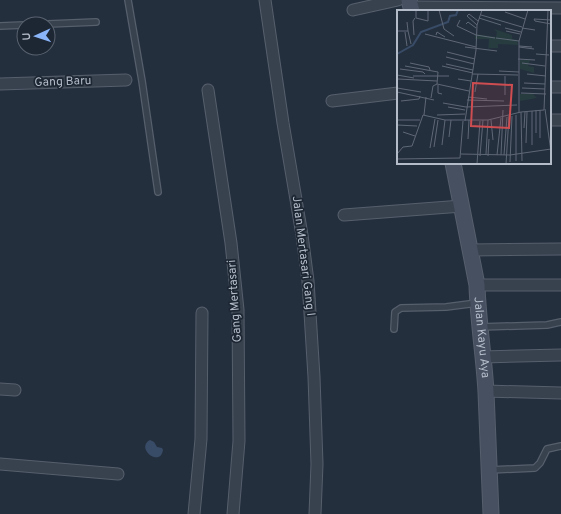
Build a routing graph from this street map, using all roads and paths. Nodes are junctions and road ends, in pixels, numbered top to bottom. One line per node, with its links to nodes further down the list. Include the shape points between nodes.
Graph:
1 (128, 0): 16 (lane)
2 (265, 0): 40 (street, Jalan Mertasari Gang I, via 308,281 317,464)
3 (407, 4): 4 (street); 5 (street)
4 (561, 8)
5 (353, 10)
6 (96, 22): 7 (lane)
7 (56, 24)
8 (16, 25): 9 (lane)
9 (0, 26)
10 (126, 80): 11 (street, Gang Baru)
11 (0, 84)
12 (208, 90): 39 (street, Gang Mertasari, via 231,243 238,310 239,441)
13 (397, 93): 14 (street)
14 (332, 102)
15 (452, 164): 17 (main road, Jalan Kayu Aya)
16 (158, 192)
17 (462, 206): 18 (street); 20 (main road, Jalan Kayu Aya)
18 (344, 215)
19 (561, 249): 20 (street)
20 (470, 250): 21 (main road, Jalan Kayu Aya)
21 (477, 285): 22 (street); 23 (main road, Jalan Kayu Aya)
22 (561, 285)
23 (477, 303): 26 (main road, Jalan Kayu Aya); 27 (lane, via 401,308 395,312)
24 (202, 313): 38 (street, via 201,439)
25 (561, 322): 26 (lane, via 547,325)
26 (480, 327): 29 (main road, Jalan Kayu Aya)
27 (394, 329)
28 (561, 355): 29 (street)
29 (483, 357): 32 (main road, Jalan Kayu Aya)
30 (0, 389): 31 (street)
31 (15, 390)
32 (486, 391): 33 (street); 36 (main road, Jalan Kayu Aya)
33 (561, 393)
34 (561, 446): 36 (lane, via 547,449 535,468)
35 (0, 464): 37 (street)
36 (489, 470): 41 (main road, Jalan Kayu Aya)
37 (118, 474)
38 (194, 514)
39 (234, 514)
40 (315, 514)
41 (491, 514)

